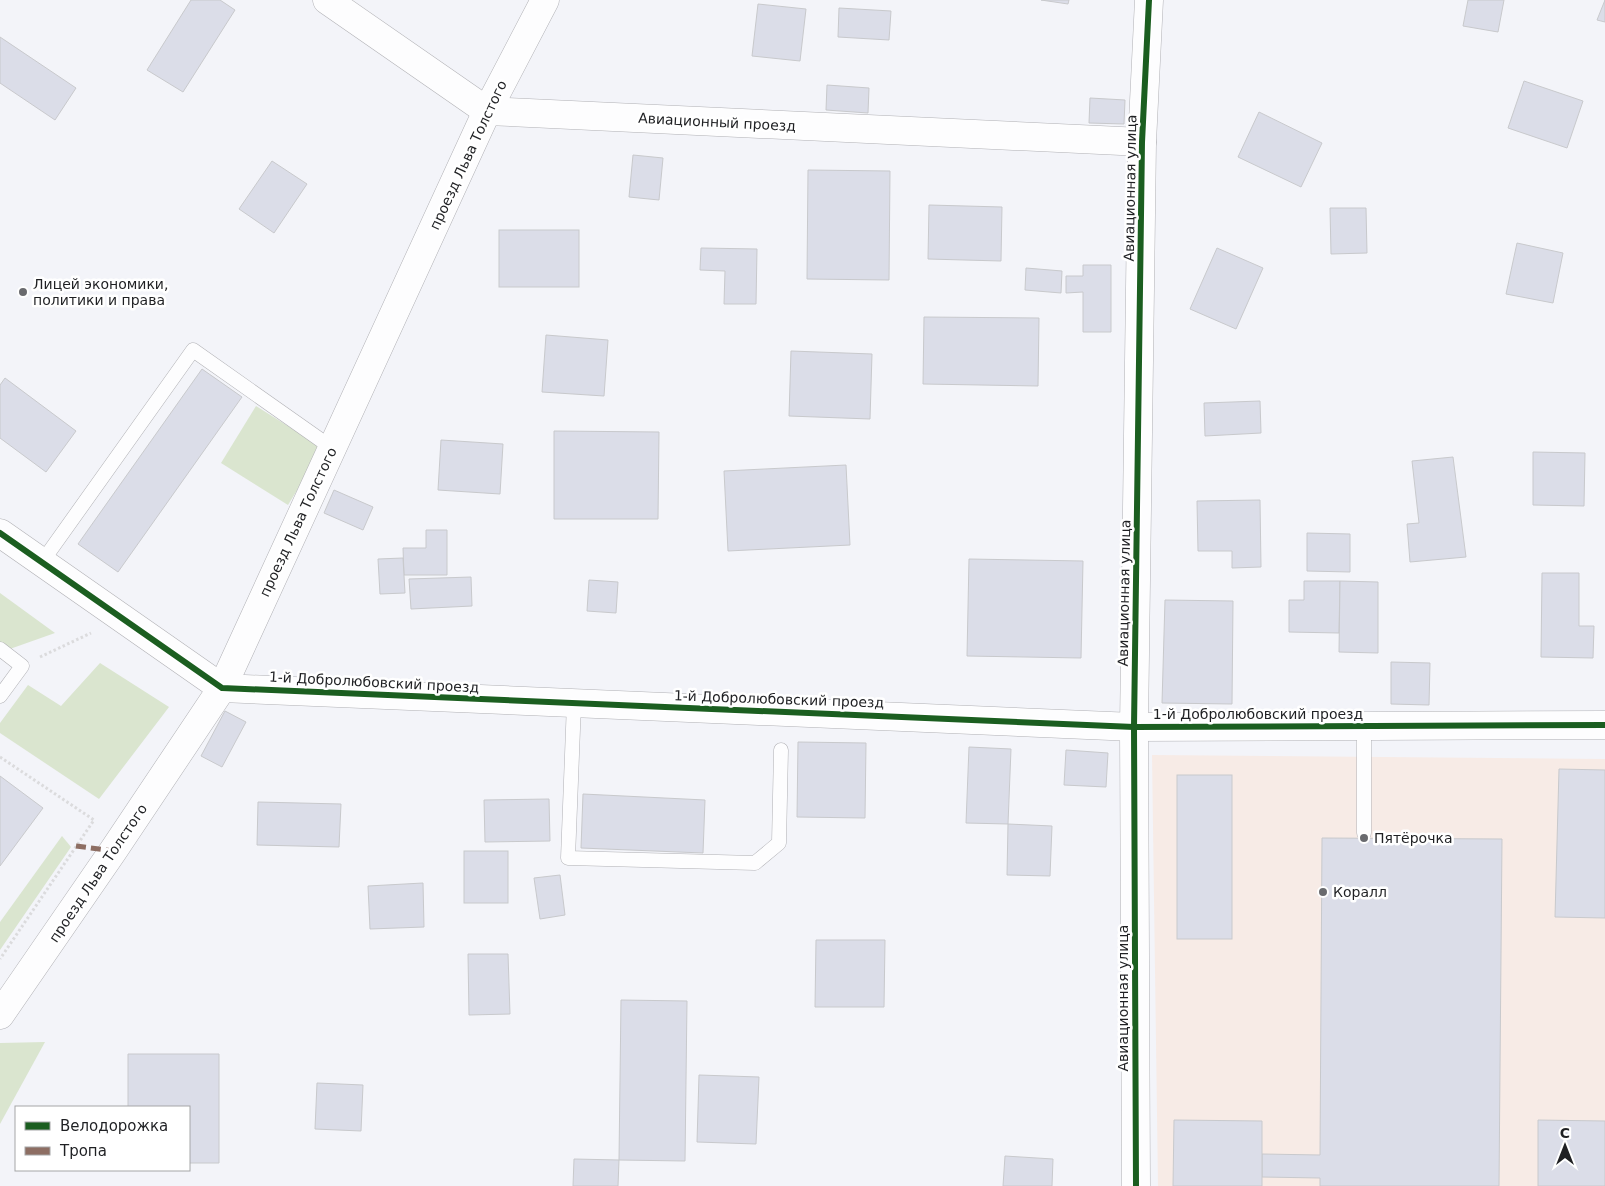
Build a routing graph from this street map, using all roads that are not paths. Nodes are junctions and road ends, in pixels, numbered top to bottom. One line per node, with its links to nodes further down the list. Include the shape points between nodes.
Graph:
1 (327, 0): 4 (street)
2 (545, 0): 4 (street, проезд Льва Толстого)
3 (1149, 0): 5 (street, Авиационная улица)
4 (487, 111): 5 (street, Авиационный проезд); 6 (street, проезд Льва Толстого)
5 (1142, 142): 14 (street, Авиационная улица)
6 (332, 448): 8 (lane, via 193,350); 10 (street, проезд Льва Толстого)
7 (0, 533): 8 (street)
8 (42, 562): 10 (street)
9 (0, 649): 11 (lane, via 22,666)
10 (222, 688): 12 (street, 1-й Добролюбовский проезд); 18 (street, проезд Льва Толстого)
11 (0, 696)
12 (574, 703): 14 (street, 1-й Добролюбовский проезд); 16 (lane, via 568,858 755,863 779,843)
13 (1605, 725): 15 (street, 1-й Добролюбовский проезд)
14 (1134, 727): 15 (street, 1-й Добролюбовский проезд); 19 (street, Авиационная улица)
15 (1364, 727): 17 (lane)
16 (781, 750)
17 (1364, 833)
18 (0, 1015)
19 (1136, 1186)

